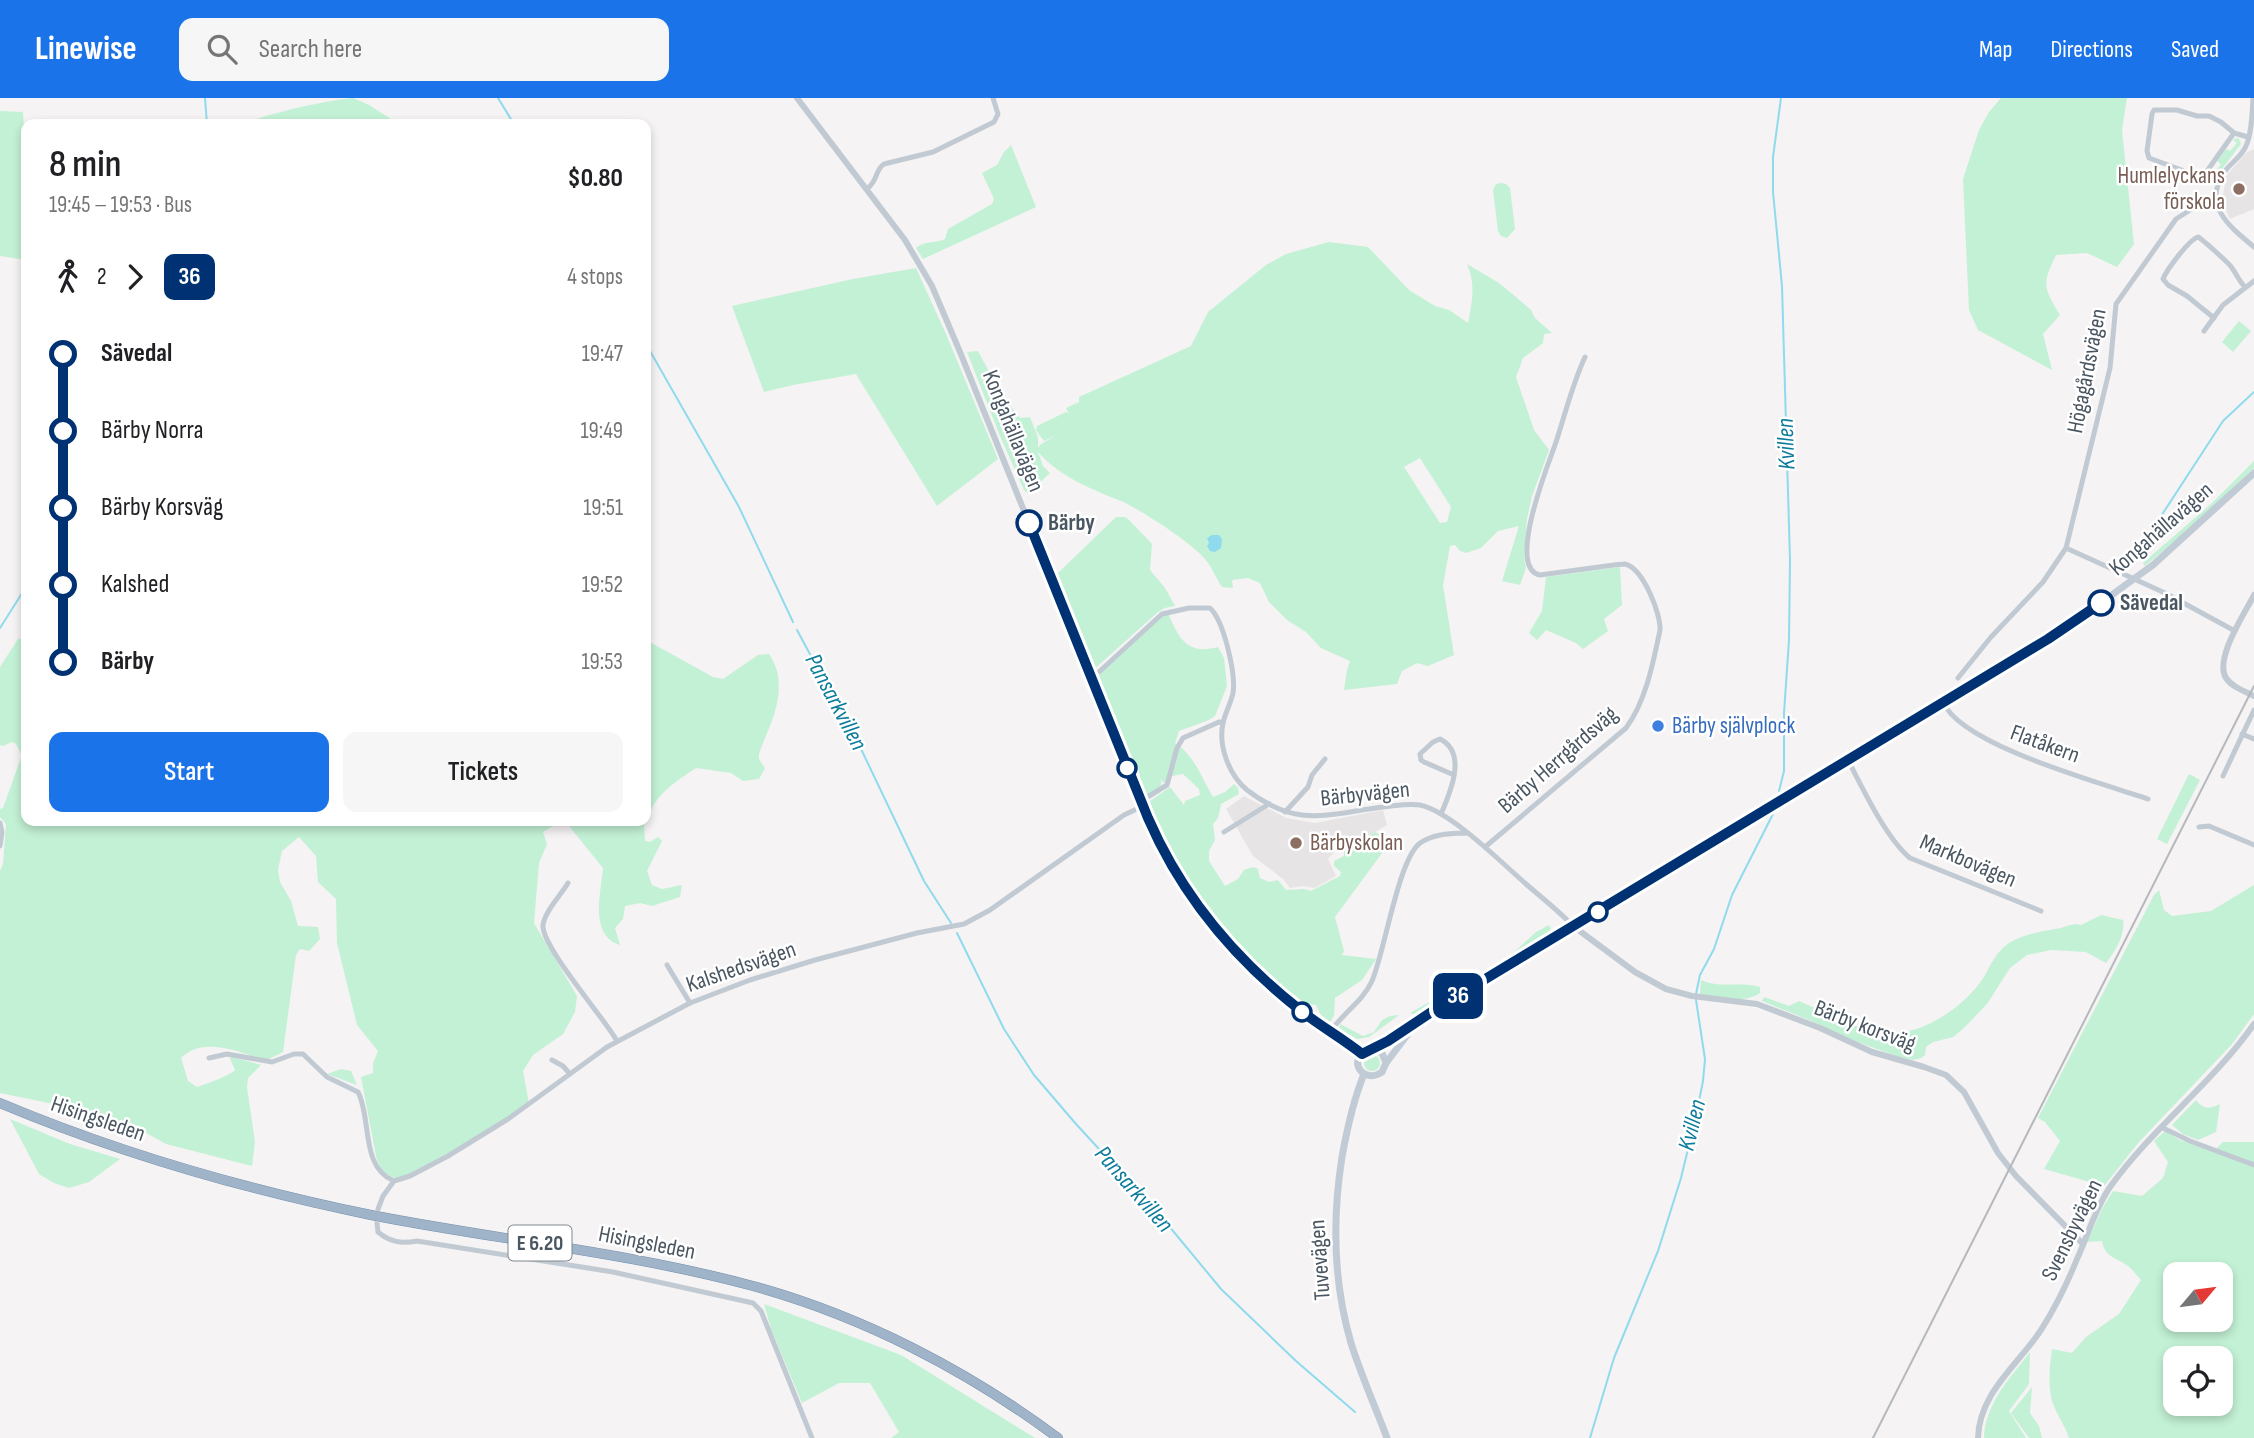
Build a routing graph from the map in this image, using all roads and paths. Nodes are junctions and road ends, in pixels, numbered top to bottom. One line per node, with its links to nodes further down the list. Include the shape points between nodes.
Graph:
1 (797, 98): 6 (street, Kongahällavägen)
2 (993, 98): 6 (street, via 998,114 994,122 933,152 884,164)
3 (2253, 98): 5 (street)
4 (2234, 133): 4 (street, via 2209,116 2154,110 2147,151 2149,158 2198,176 2207,171); 5 (street)
5 (2248, 137): 7 (street, via 2243,151 2223,174)
6 (868, 188): 19 (street, Kongahällavägen, via 911,249 938,299)
7 (2216, 203): 8 (street, via 2226,222); 15 (street, Högagårdsvägen, via 2198,205 2176,219 2116,304 2110,368)
8 (2254, 247)
9 (2254, 281): 10 (street)
10 (2245, 287): 11 (street); 11 (street, via 2229,263 2203,240 2192,239 2163,279)
11 (2214, 318): 12 (street)
12 (2204, 331)
13 (1585, 357): 42 (street, Bärby Herrgårdsväg, via 1535,498 1528,568 1540,575 1625,564 1637,572 1654,602 1660,630 1641,702 1626,728)
14 (2254, 473): 16 (main road, Kongahällavägen)
15 (2066, 548): 16 (street); 20 (street, Högagårdsvägen, via 2043,582)
16 (2135, 579): 18 (street); 22 (main road, Kongahällavägen, via 2069,626)
17 (2254, 595): 18 (street)
18 (2235, 631): 21 (street, via 2225,654 2224,672 2233,685)
19 (1091, 677): 24 (street, via 1162,614 1210,608 1226,643 1234,688); 32 (street, Kongahällavägen)
20 (1958, 678)
21 (2254, 696)
22 (1943, 702): 28 (main road, Kongahällavägen); 31 (street, Flatåkern, via 1956,719 1990,742)
23 (2254, 710): 25 (street)
24 (1223, 723): 32 (street, via 1184,738 1167,785); 33 (street, Bärbyvägen, via 1221,734 1230,770)
25 (2242, 734): 26 (street); 30 (street)
26 (2254, 739)
27 (1325, 760): 34 (street, Bärbyvägen)
28 (1848, 760): 44 (street, Markbovägen, via 1901,851); 45 (main road, Kongahällavägen)
29 (1454, 775): 29 (street, via 1424,762 1420,754 1436,740 1444,740 1453,752); 35 (street)
30 (2223, 776)
31 (2148, 799)
32 (1142, 803): 47 (street, Kalshedsvägen, via 990,910 964,923 814,960); 50 (street, Kongahällavägen, via 1171,865 1213,925 1270,985)
33 (1269, 804): 34 (street, Bärbyvägen); 38 (street)
34 (1285, 812): 35 (street, Bärbyvägen, via 1319,816 1412,804)
35 (1441, 814): 39 (street, Bärbyvägen)
36 (0, 824): 41 (street)
37 (2199, 827): 40 (street, via 2209,826)
38 (1224, 832)
39 (1467, 833): 42 (street, Bärbyvägen); 50 (street, via 1437,835 1413,851 1374,978)
40 (2254, 845)
41 (0, 846)
42 (1485, 848): 45 (street, Bärbyvägen)
43 (568, 883): 51 (street, via 545,918 543,932)
44 (2041, 911)
45 (1573, 926): 49 (main road, Kongahällavägen); 65 (street, Bärby korsväg, via 1643,977 1681,994 1757,1004 1872,1052 1948,1077 1967,1096 1994,1147 2016,1176)
46 (667, 965): 47 (street)
47 (690, 1003): 51 (street, Kalshedsvägen)
48 (2254, 1024): 60 (street, Svensbyvägen)
49 (1410, 1027): 52 (main road, Kongahällavägen); 56 (main road, Kongahällavägen)
50 (1331, 1031): 53 (street, Kongahällavägen)
51 (617, 1041): 57 (street, Kalshedsvägen)
52 (1372, 1049): 53 (main road, Kongahällavägen); 56 (main road, via 1382,1053)
53 (1362, 1054): 58 (main road, via 1358,1063)
54 (209, 1058): 62 (street, via 227,1054 272,1062 305,1055 327,1077 358,1092 375,1163)
55 (552, 1060): 57 (street)
56 (1386, 1063): 58 (main road, Kongahällavägen, via 1378,1075)
57 (570, 1074): 62 (street, Kalshedsvägen, via 493,1129)
58 (1364, 1074): 68 (main road, Tuvevägen, via 1340,1168 1335,1252 1351,1342)
59 (0, 1103): 67 (highway, Hisingsleden / E 6.20, via 90,1138 257,1189 372,1215 672,1266 780,1294 916,1350 988,1390)
60 (2163, 1128): 61 (street); 65 (street, Svensbyvägen, via 2109,1189)
61 (2254, 1165)
62 (394, 1181): 63 (street)
63 (378, 1209)
64 (377, 1223): 66 (street, via 378,1231 397,1242 417,1241 613,1272 754,1303)
65 (2083, 1244): 69 (street, Svensbyvägen, via 2042,1327 1990,1398)
66 (812, 1438)
67 (1058, 1438)
68 (1387, 1438)
69 (1978, 1438)

